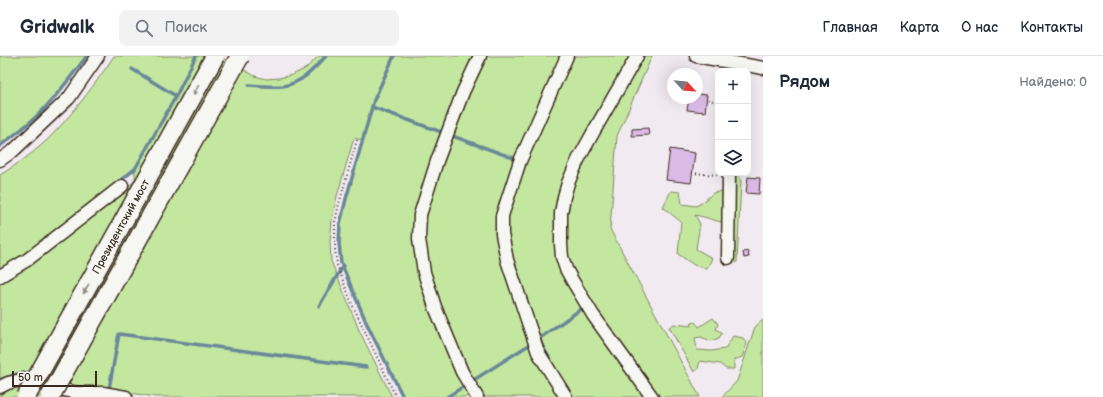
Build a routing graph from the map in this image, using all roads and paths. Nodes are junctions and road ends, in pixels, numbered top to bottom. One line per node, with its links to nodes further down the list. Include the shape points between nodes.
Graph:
1 (98, 56): 14 (street, via 69,98)
2 (215, 56): 22 (highway, Президентский мост, one-way to 22, bridge)
3 (240, 56): 23 (highway, Президентский мост, bridge)
4 (480, 56): 26 (street, via 437,161 420,215 419,239 424,272 435,307 462,372)
5 (567, 56): 27 (street, via 520,161 502,216 502,234 507,260 538,352)
6 (637, 56): 28 (street, via 578,160 568,183 561,213 560,244 566,270 572,280)
7 (696, 56): 8 (street)
8 (738, 68)
9 (751, 68): 10 (street)
10 (763, 68)
11 (708, 100): 12 (path)
12 (715, 101)
13 (357, 140): 25 (path, via 335,222 334,250 352,304)
14 (0, 160)
15 (692, 173): 16 (path)
16 (715, 174)
17 (729, 176): 19 (street)
18 (122, 186): 20 (street, via 27,260)
19 (728, 258)
20 (0, 276)
21 (0, 387): 24 (street, via 25,380 76,393 102,393)
22 (26, 397)
23 (50, 397)
24 (126, 397)
25 (396, 397)
26 (477, 397)
27 (566, 397)
28 (652, 397)

